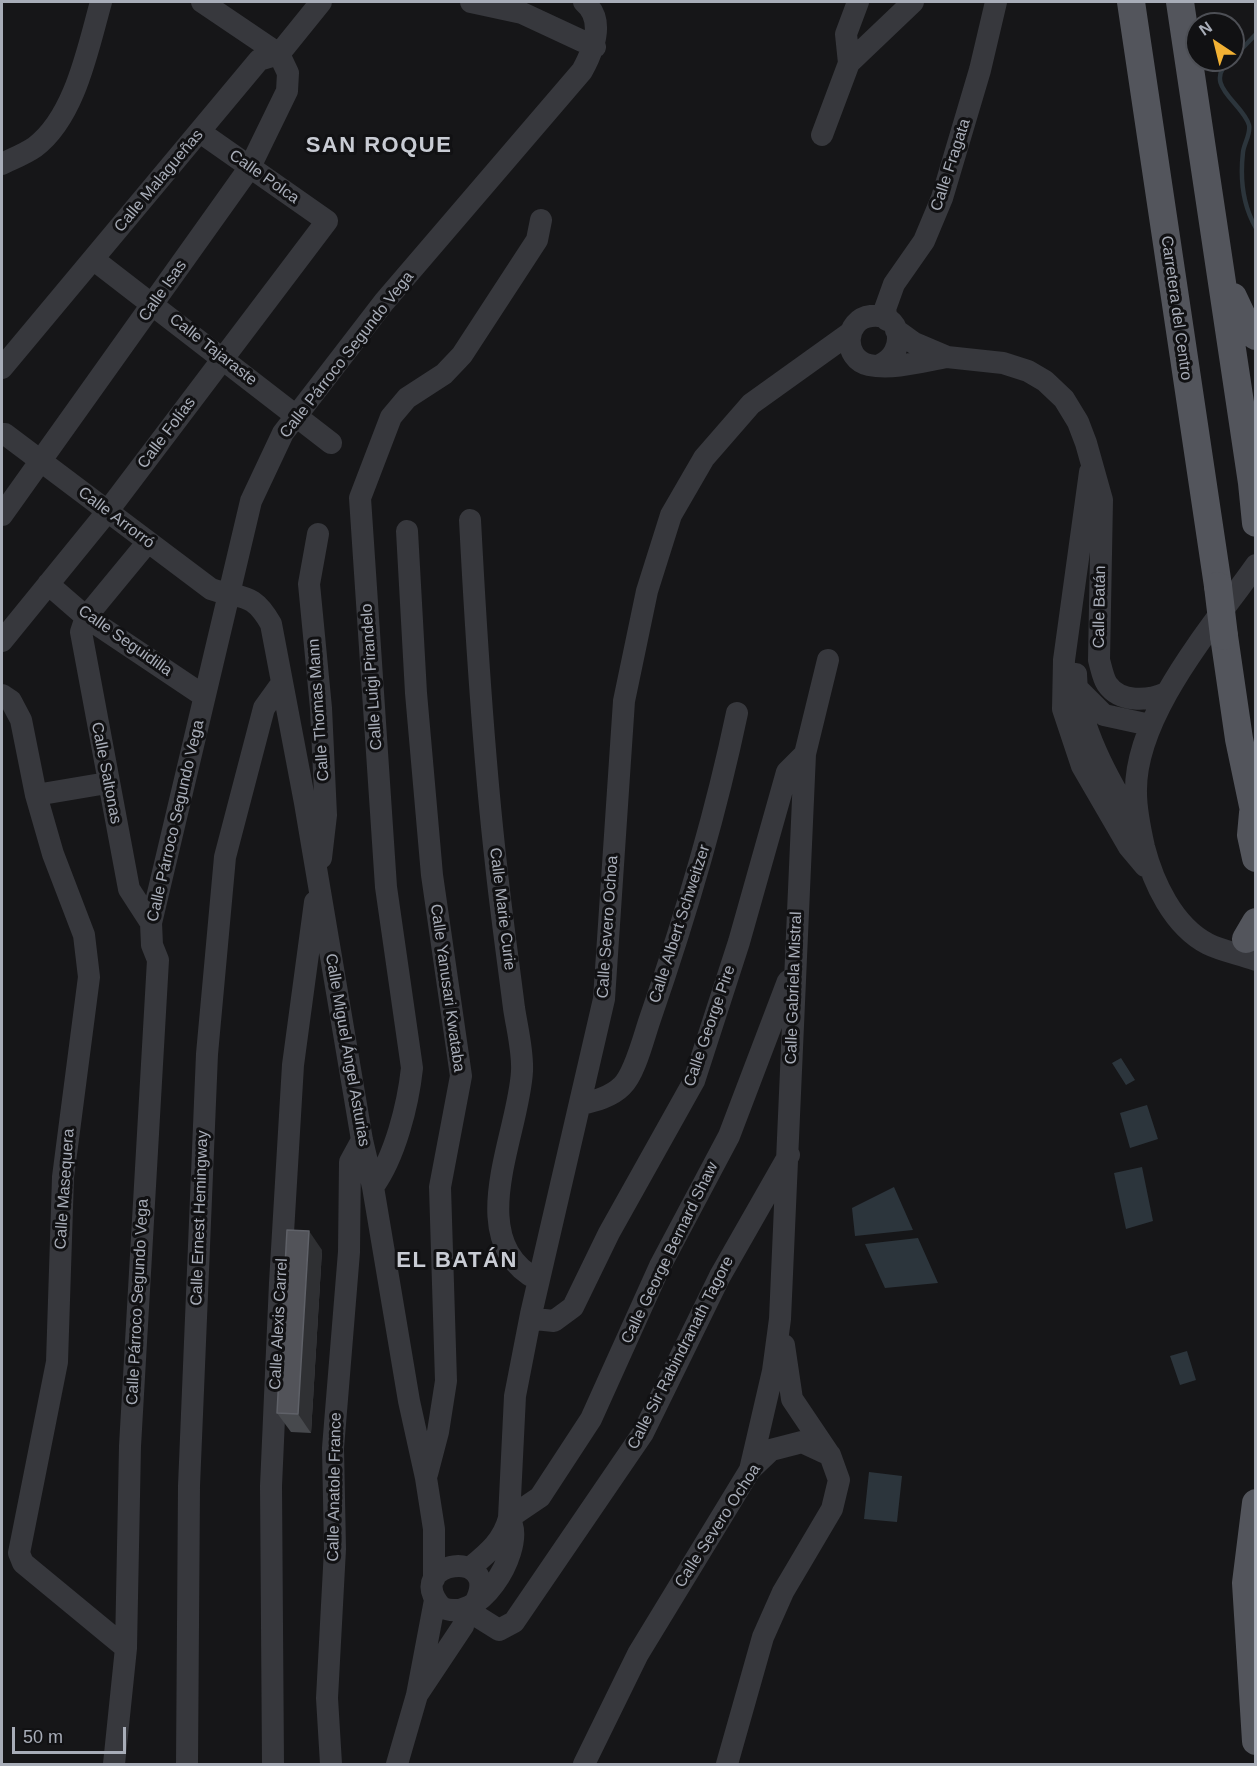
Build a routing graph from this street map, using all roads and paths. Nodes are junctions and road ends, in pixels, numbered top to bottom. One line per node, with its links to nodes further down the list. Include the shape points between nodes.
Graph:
1 (101, 2): 16 (street, via 81,74 56,126 34,147)
2 (202, 2): 12 (street)
3 (321, 2): 12 (street, Calle Malagueñas)
4 (471, 2): 11 (street, via 522,13)
5 (585, 2): 11 (street, via 596,29)
6 (858, 2): 13 (street, via 846,34)
7 (913, 2): 13 (street)
8 (996, 2): 23 (street, Calle Fragata, via 942,198 924,241 894,284 885,309)
9 (1131, 2): 63 (main road, Carretera del Centro, bridge, via 1239,739)
10 (1180, 2): 21 (main road)
11 (595, 47): 32 (street, Calle Párroco Segundo Vega, via 582,71 384,302)
12 (279, 54): 14 (street, Calle Malagueñas, via 259,60); 17 (street, Calle Isas, via 288,73 287,91)
13 (849, 63): 15 (street)
14 (200, 132): 17 (street, Calle Polca); 20 (street, Calle Malagueñas)
15 (822, 135)
16 (2, 164)
17 (250, 168): 19 (street, Calle Polca); 22 (street, Calle Isas)
18 (541, 220): 74 (street, Calle Luigi Pirandelo, via 537,240 462,355 444,374 408,398 391,417 360,498 386,887 412,1068 410,1089 386,1170)
19 (327, 221): 27 (street, Calle Folías)
20 (93, 259): 22 (street, Calle Tajaraste); 29 (street, Calle Malagueñas)
21 (1218, 262): 25 (main road, via 1249,331); 37 (main road)
22 (154, 305): 27 (street, Calle Tajaraste); 35 (street, Calle Isas)
23 (892, 325): 24 (street, via 879,316 861,319); 26 (street, Calle Batán, via 914,344); 28 (street, via 898,347 888,361)
24 (850, 333): 28 (street, via 853,354 860,361); 30 (street, Calle Severo Ochoa)
25 (1256, 336)
26 (947, 357): 28 (street, Calle Batán); 36 (street, Calle Batán, via 1003,363 1028,370 1045,381 1064,399 1078,422)
27 (224, 358): 32 (street, Calle Tajaraste); 38 (street, Calle Folías)
28 (875, 365): 30 (street, Calle Severo Ochoa, via 832,363)
29 (2, 368)
30 (787, 376): 71 (street, Calle Severo Ochoa, via 751,404 704,458 671,515 647,591 624,701 604,999)
31 (1256, 394): 37 (main road)
32 (297, 415): 34 (street, Calle Tajaraste); 47 (street, Calle Párroco Segundo Vega, via 283,433 251,501)
33 (5, 434): 35 (street, Calle Arrorró)
34 (331, 443)
35 (40, 460): 38 (street, Calle Arrorró); 39 (street, Calle Isas)
36 (1092, 465): 48 (street, Calle Batán); 55 (street, Calle Batán, via 1102,500 1099,660 1104,676 1120,696 1152,699)
37 (1252, 483): 41 (main road)
38 (107, 512): 44 (street, Calle Arrorró); 46 (street, Calle Folías)
39 (2, 515)
40 (470, 520): 75 (street, Calle Marie Curie, via 478,676 496,865 522,1069 500,1184 498,1223 522,1272)
41 (1256, 524)
42 (407, 531): 80 (street, Calle Yanusari Kwataba, via 432,875 461,1076 440,1187 446,1381)
43 (318, 534): 67 (street, Calle Thomas Mann, via 309,584 327,815)
44 (147, 543): 47 (street, Calle Arrorró, via 211,589); 49 (street)
45 (1256, 565): 55 (street)
46 (48, 584): 49 (street, Calle Seguidilla); 50 (street, Calle Folías)
47 (230, 596): 53 (street, Calle Miguel Ángel Asturias, via 252,600 266,614); 57 (street, Calle Párroco Segundo Vega)
48 (1074, 599): 52 (street, Calle Batán); 54 (street, Calle Batán)
49 (87, 617): 57 (street, Calle Seguidilla); 61 (street, Calle Saltonas, via 81,632)
50 (2, 641)
51 (828, 660): 60 (street, Calle Gabriela Mistral)
52 (1064, 660): 54 (street, Calle Batán); 66 (street, Calle Batán, via 1063,709 1082,766 1129,847)
53 (282, 683): 67 (street, Calle Miguel Ángel Asturias); 91 (street, Calle Ernest Hemingway, via 264,708 225,857 207,1054 189,1486)
54 (1076, 690): 59 (street, Calle Batán, via 1104,715); 64 (street, Calle Batán, via 1082,716 1120,800)
55 (1166, 693): 59 (street)
56 (2, 695): 62 (street, Calle Masequera, via 11,701 21,720)
57 (204, 696): 68 (street, Calle Párroco Segundo Vega)
58 (737, 713): 71 (street, Calle Albert Schweitzer, via 719,799 684,922 635,1061 623,1085 599,1100)
59 (1150, 725): 64 (street, via 1136,791)
60 (806, 754): 70 (street, Calle Gabriela Mistral); 76 (street, Calle George Pire, via 787,772 739,942 694,1081 609,1233 573,1307 554,1322 535,1320)
61 (107, 783): 62 (street); 68 (street, Calle Saltonas, via 129,889)
62 (36, 795): 87 (street, Calle Masequera, via 53,854 84,935 90,977 63,1178 57,1362 19,1553 23,1563)
63 (1254, 816): 65 (main road, Carretera del Centro, via 1251,835)
64 (1141, 832): 66 (street)
65 (1256, 858)
66 (1151, 872): 69 (street, via 1165,900 1207,944)
67 (318, 886): 72 (street, Calle Miguel Ángel Asturias); 92 (street, Calle Alexis Carrel, via 293,1065 280,1283 272,1486)
68 (151, 923): 87 (street, Calle Párroco Segundo Vega, via 152,945 158,960 130,1446)
69 (1253, 939)
70 (794, 964): 73 (street, Calle Gabriela Mistral); 82 (street, Calle George Bernard Shaw, via 729,1136 660,1266 591,1419 540,1497)
71 (581, 1104): 75 (street, Calle Severo Ochoa)
72 (362, 1140): 74 (street, Calle Miguel Ángel Asturias); 93 (street, Calle Anatole France, via 350,1162 349,1252 333,1448 335,1549 327,1689)
73 (789, 1154): 77 (street, Calle Gabriela Mistral); 86 (street, Calle Sir Rabindranath Tagore, via 720,1276 643,1432 514,1622 499,1630)
74 (373, 1187): 80 (street, Calle Miguel Ángel Asturias)
75 (538, 1280): 76 (street, Calle Severo Ochoa)
76 (531, 1314): 82 (street, Calle Severo Ochoa, via 515,1396)
77 (780, 1319): 78 (street, Calle Gabriela Mistral, via 792,1399); 79 (street, Calle Gabriela Mistral, via 773,1371)
78 (830, 1455): 79 (street, Calle Severo Ochoa, via 802,1442 771,1450); 96 (street, via 839,1480 832,1509 783,1592 764,1637)
79 (750, 1470): 95 (street, Calle Severo Ochoa, via 638,1654)
80 (426, 1478): 83 (street, Calle Miguel Ángel Asturias)
81 (1256, 1503): 89 (main road, via 1246,1582)
82 (509, 1518): 84 (street, via 506,1532 493,1549); 86 (street, via 515,1534 511,1550 493,1587)
83 (434, 1529): 84 (street, Calle Miguel Ángel Asturias); 85 (street, Calle Miguel Ángel Asturias)
84 (466, 1566): 85 (street, via 446,1567); 86 (street, via 480,1584)
85 (435, 1589): 86 (street, via 449,1611); 88 (street)
86 (471, 1606): 88 (street, via 463,1626)
87 (126, 1648): 90 (street, Calle Párroco Segundo Vega)
88 (417, 1695): 94 (street)
89 (1256, 1741)
90 (114, 1764)
91 (188, 1764)
92 (273, 1764)
93 (331, 1764)
94 (397, 1764)
95 (584, 1764)
96 (727, 1764)

